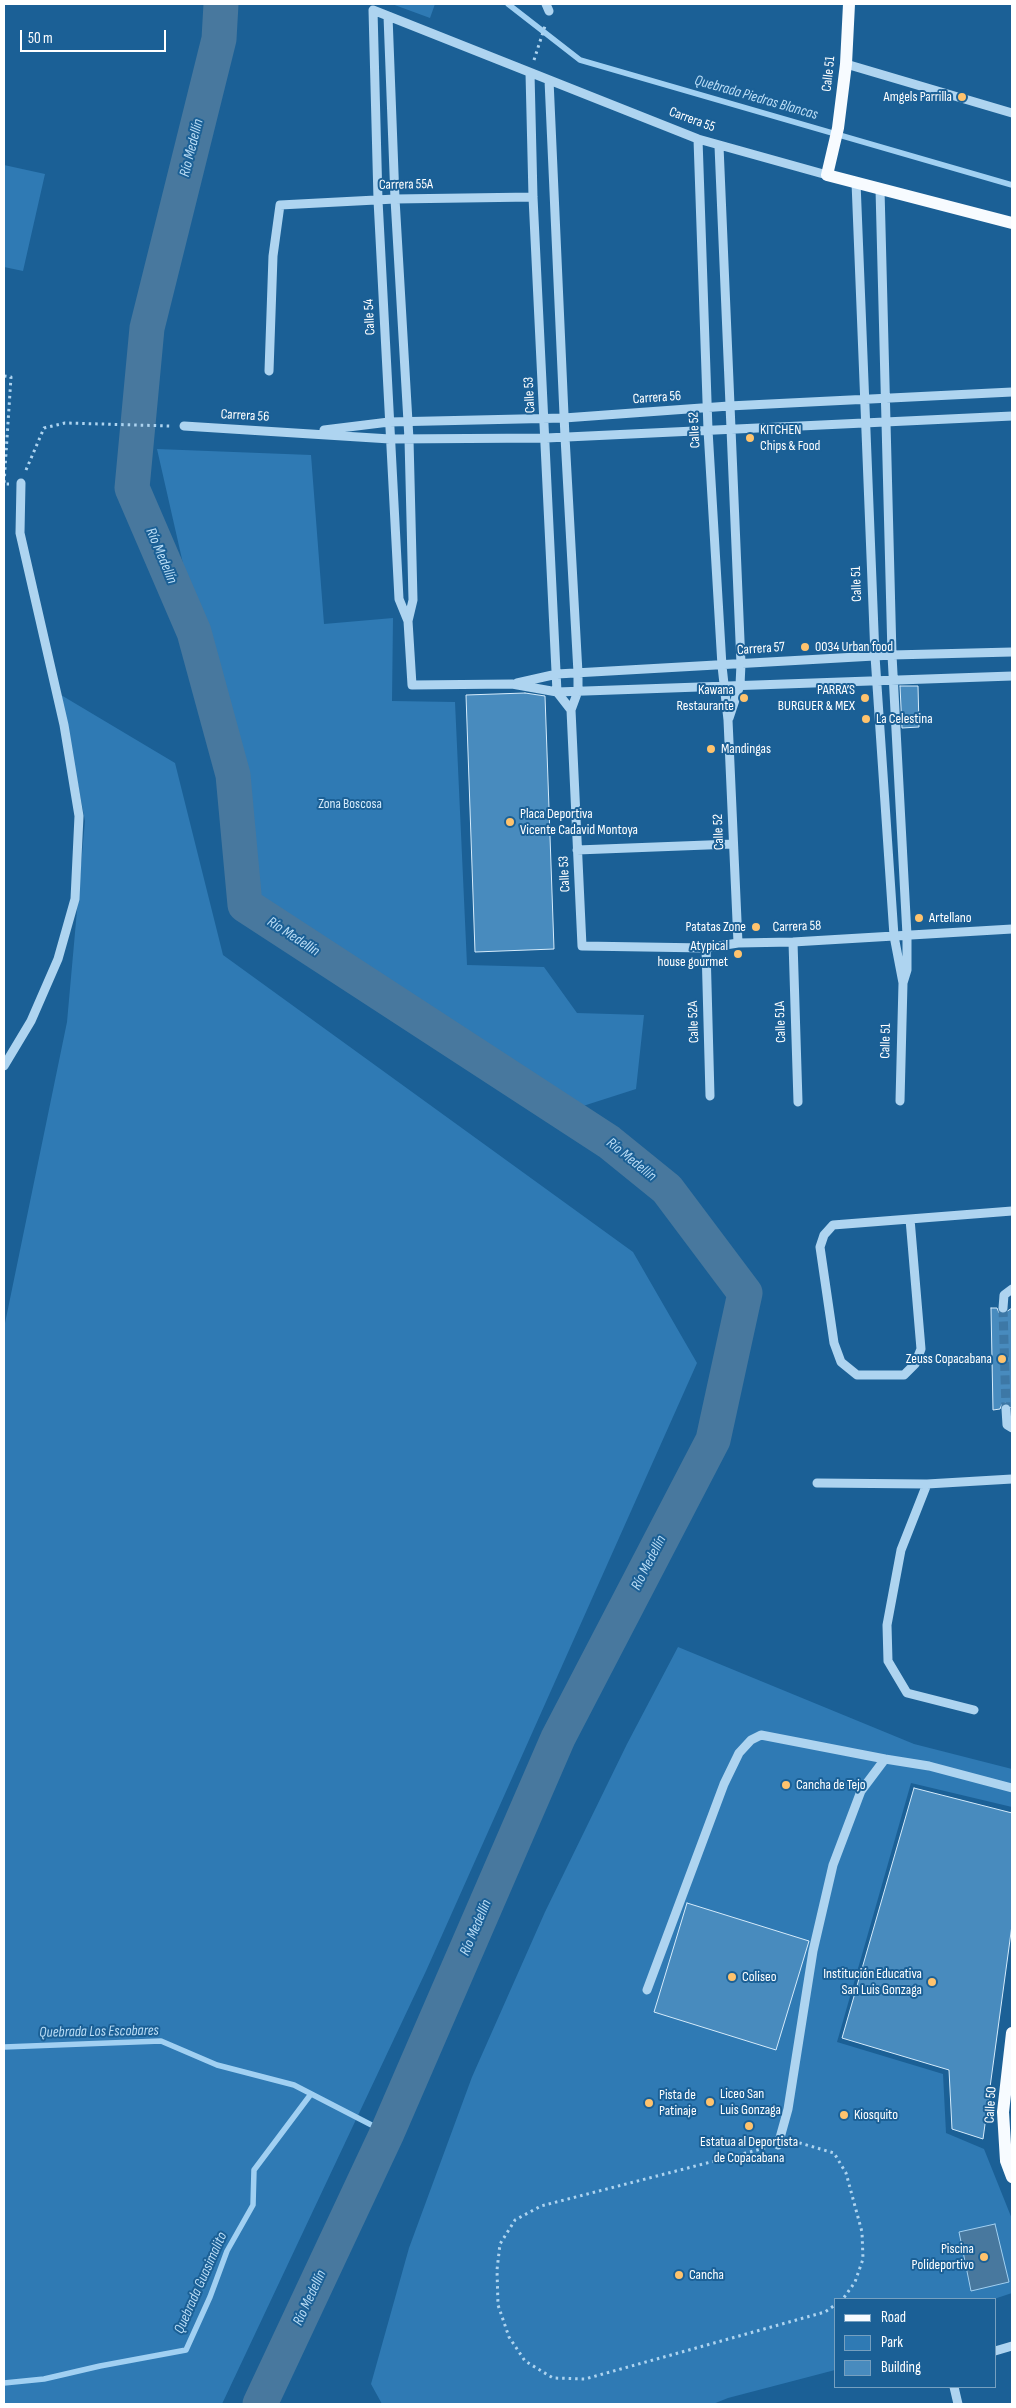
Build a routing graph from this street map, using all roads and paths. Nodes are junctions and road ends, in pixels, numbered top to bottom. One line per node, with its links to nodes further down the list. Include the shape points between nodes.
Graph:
1 (849, 4): 6 (main road, Calle 51)
2 (373, 10): 3 (street, Carrera 55); 17 (street, Calle 54)
3 (388, 16): 7 (street, Carrera 55); 16 (street, Calle 54)
4 (541, 41): 5 (path)
5 (536, 56)
6 (846, 64): 9 (street); 12 (main road, Calle 51, via 838,128)
7 (530, 73): 8 (street, Carrera 55); 15 (street, Calle 53)
8 (549, 80): 10 (street, Carrera 55); 27 (street, Calle 53)
9 (1012, 113)
10 (698, 139): 11 (street, Carrera 55); 25 (street, Calle 52)
11 (719, 146): 12 (street, Carrera 55); 24 (street, Calle 52)
12 (828, 170): 13 (main road, Carrera 55)
13 (856, 182): 14 (main road, Carrera 55); 23 (street, Calle 51)
14 (880, 189): 18 (main road, Carrera 55); 22 (street, Calle 51)
15 (533, 197): 16 (street, Carrera 55A); 28 (street, Calle 53)
16 (395, 199): 17 (street, Carrera 55A); 30 (street, Calle 54)
17 (378, 200): 19 (street, Carrera 55A, via 280,205 273,256); 29 (street, Calle 54)
18 (1012, 223)
19 (269, 371)
20 (4, 376): 41 (path, via 11,377 4,484)
21 (1012, 392): 22 (street, Carrera 56)
22 (885, 399): 23 (street, Carrera 56); 31 (street, Calle 51)
23 (864, 400): 24 (street, Carrera 56); 32 (street, Calle 51)
24 (729, 406): 25 (street, Carrera 56); 34 (street, Calle 52)
25 (708, 408): 27 (street, Carrera 56); 35 (street, Calle 52)
26 (1012, 416): 31 (street, Carrera 56)
27 (564, 418): 28 (street, Carrera 56); 37 (street, Calle 53)
28 (545, 419): 30 (street, Carrera 56); 38 (street, Calle 53)
29 (389, 422): 30 (street, Carrera 56); 36 (street, Carrera 56); 39 (street, Calle 54)
30 (408, 422): 40 (street, Calle 54)
31 (886, 422): 32 (street, Carrera 56); 44 (street, Calle 51)
32 (867, 423): 34 (street, Carrera 56); 45 (street, Calle 51)
33 (184, 426): 36 (street, Carrera 56); 41 (path, via 65,423 44,428)
34 (732, 428): 35 (street, Carrera 56); 46 (street, Calle 52)
35 (708, 430): 37 (street, Carrera 56); 47 (street, Calle 52)
36 (304, 433): 39 (street, Carrera 56)
37 (565, 436): 38 (street, Carrera 56); 48 (street, Calle 53)
38 (546, 438): 40 (street, Carrera 56); 49 (street, Calle 53)
39 (390, 439): 40 (street, Carrera 56); 42 (street, Calle 54, via 399,599)
40 (409, 439): 42 (street, Calle 54, via 413,600)
41 (21, 483): 71 (street, via 20,533 64,725 79,816 75,899 58,959 31,1021)
42 (408, 621): 54 (street, Calle 54)
43 (1012, 652): 44 (street, Carrera 57)
44 (892, 655): 45 (street, Carrera 57); 51 (street, Calle 51)
45 (874, 656): 46 (street, Carrera 57); 52 (street, Calle 51)
46 (741, 664): 47 (street, Carrera 57); 55 (street, Calle 52)
47 (722, 666): 48 (street, Carrera 57); 56 (street, Calle 52)
48 (578, 673): 49 (street, Carrera 57); 57 (street, Calle 53)
49 (557, 674): 53 (street, Carrera 57); 58 (street, Calle 53)
50 (1012, 676): 51 (street, Carrera 57)
51 (894, 679): 52 (street, Carrera 57); 64 (street, Calle 51)
52 (877, 680): 55 (street, Carrera 57); 65 (street, Calle 51)
53 (512, 684): 54 (street, Carrera 57); 58 (street, Carrera 57)
54 (412, 685)
55 (740, 685): 56 (street, Carrera 57); 60 (street, Calle 52)
56 (724, 686): 57 (street, Carrera 57); 60 (street, Calle 52)
57 (578, 690): 58 (street, Carrera 57); 59 (street, Calle 53)
58 (558, 692): 59 (street)
59 (572, 710): 62 (street, Calle 53)
60 (728, 720): 61 (street, Calle 52)
61 (733, 844): 62 (street); 67 (street, Calle 52)
62 (577, 850): 68 (street, Calle 53)
63 (1012, 929): 64 (street, Carrera 58)
64 (907, 935): 65 (street, Carrera 58); 70 (street, Calle 51, via 906,970)
65 (894, 936): 66 (street, Carrera 58); 70 (street, Calle 51)
66 (793, 942): 67 (street, Carrera 58); 74 (street, Calle 51A)
67 (738, 943): 69 (street, Carrera 58)
68 (582, 946): 69 (street, Carrera 58)
69 (706, 948): 72 (street, Calle 52A)
70 (902, 982): 73 (street, Calle 51)
71 (4, 1066)
72 (710, 1096)
73 (900, 1101)
74 (798, 1102)
75 (1012, 1211): 76 (street)
76 (910, 1219): 76 (street, via 922,1349 915,1364 904,1375 857,1376 841,1362 834,1343 820,1247 822,1241 833,1225)
77 (1012, 1289): 78 (street, via 1004,1295)
78 (1003, 1308)
79 (1006, 1409): 80 (street, via 1007,1425)
80 (1012, 1428)
81 (1012, 1479): 83 (street)
82 (817, 1483): 83 (street)
83 (928, 1484): 84 (street, via 902,1550 886,1625 888,1661 907,1693)
84 (974, 1710)
85 (885, 1759): 86 (street, via 929,1766); 87 (street, via 761,1735 751,1740 739,1753 724,1784); 89 (street, via 861,1791 833,1865 813,1951 788,2109)
86 (1012, 1788)
87 (647, 1990)
88 (1012, 2033): 90 (main road, Calle 50, via 1003,2112 1006,2162)
89 (778, 2145): 91 (path, via 793,2141 834,2153 846,2173 862,2232 863,2258 855,2282); 92 (path, via 541,2206 515,2220 500,2244 497,2270 498,2305 509,2337 525,2361 553,2378 586,2379 825,2312)
90 (1012, 2177)
91 (844, 2298)
92 (834, 2306)
93 (1012, 2346): 94 (street)
94 (996, 2351)
95 (954, 2388): 96 (street)
96 (958, 2404)

